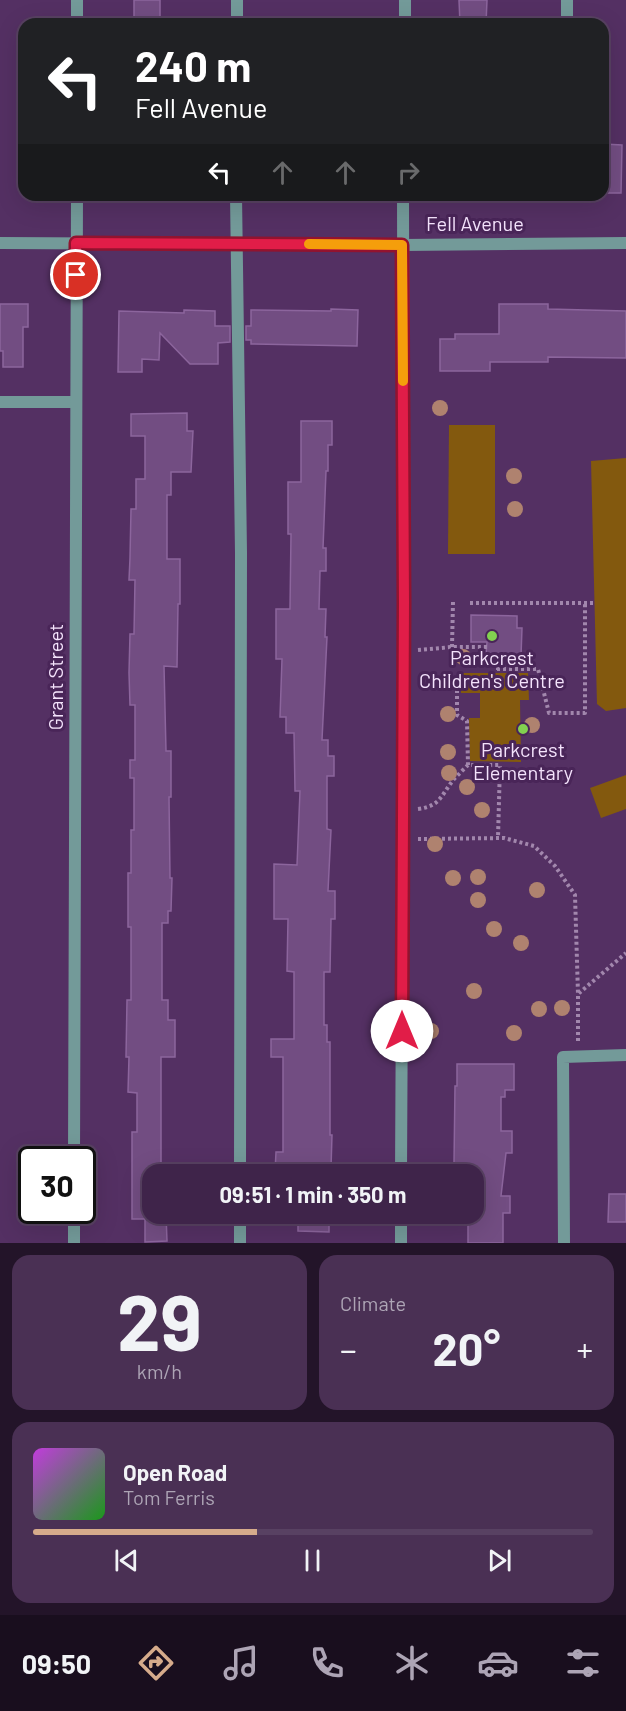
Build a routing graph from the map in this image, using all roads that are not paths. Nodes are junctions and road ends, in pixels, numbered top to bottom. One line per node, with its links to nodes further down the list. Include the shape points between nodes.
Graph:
1 (77, 0): 5 (street)
2 (237, 0): 6 (street)
3 (405, 0): 7 (street)
4 (567, 0): 8 (street)
5 (77, 18)
6 (237, 18)
7 (405, 18)
8 (567, 18)
9 (77, 201): 13 (street, Grant Street)
10 (236, 201): 14 (street)
11 (403, 201): 16 (street)
12 (0, 243): 13 (street, Fell Avenue)
13 (76, 243): 14 (street, Fell Avenue); 18 (street, Grant Street)
14 (236, 243): 16 (street, Fell Avenue); 21 (street)
15 (626, 243): 16 (street, Fell Avenue)
16 (402, 245): 22 (street)
17 (0, 402): 18 (street)
18 (76, 402): 20 (street, Grant Street)
19 (626, 1055): 29 (street, via 562,1058)
20 (74, 1146)
21 (240, 1164)
22 (401, 1164)
23 (74, 1224): 26 (street)
24 (240, 1224): 27 (street)
25 (401, 1224): 28 (street)
26 (74, 1243)
27 (240, 1243)
28 (401, 1243)
29 (564, 1243)

